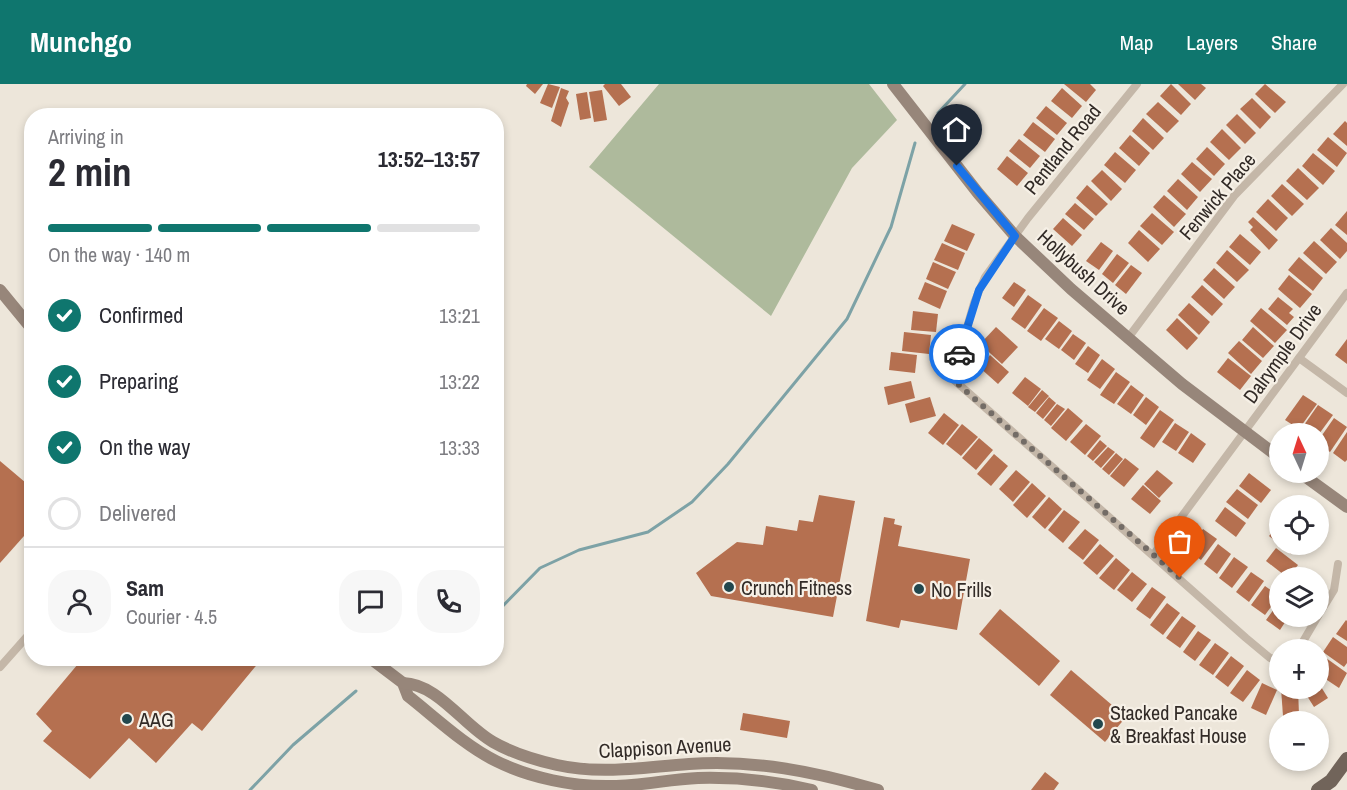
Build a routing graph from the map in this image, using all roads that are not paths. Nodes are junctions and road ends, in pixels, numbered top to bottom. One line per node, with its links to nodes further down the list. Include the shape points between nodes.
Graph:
1 (893, 84): 4 (main road, Hollybush Drive)
2 (1137, 84): 4 (street, Pentland Road)
3 (1343, 84): 8 (street, Fenwick Place, via 1228,203)
4 (1015, 236): 8 (main road, Hollybush Drive); 15 (street, Pentland Road, via 979,290 954,380)
5 (0, 290): 7 (main road)
6 (1347, 293): 9 (street, Dalrymple Drive)
7 (24, 319)
8 (1128, 338): 11 (main road, Hollybush Drive)
9 (1299, 358): 10 (street); 11 (street, Dalrymple Drive)
10 (1347, 393)
11 (1245, 432): 12 (main road, Hollybush Drive); 15 (street, Dalrymple Drive)
12 (1269, 450)
13 (1314, 483): 14 (main road)
14 (1347, 507)
15 (1154, 554): 19 (street)
16 (1338, 564): 17 (street)
17 (1329, 598)
18 (24, 639): 21 (street)
19 (1269, 657)
20 (381, 666): 22 (main road, Clappison Avenue)
21 (0, 667)
22 (403, 683): 23 (main road, Clappison Avenue, via 419,684); 24 (main road, Clappison Avenue, via 408,696)
23 (459, 716): 24 (main road); 26 (main road, Clappison Avenue, via 491,741)
24 (449, 728): 29 (main road, Clappison Avenue, via 495,760)
25 (1347, 759): 30 (main road)
26 (550, 764): 27 (main road, Clappison Avenue, via 592,771 712,763 760,764); 29 (main road)
27 (792, 770): 28 (main road, Clappison Avenue); 31 (street)
28 (810, 773): 32 (street); 33 (main road, Clappison Avenue)
29 (545, 778): 31 (main road, Clappison Avenue, via 611,786 722,778)
30 (1330, 786): 34 (main road)
31 (790, 788): 32 (main road, Clappison Avenue)
32 (809, 790)
33 (878, 790)
34 (1318, 790)

